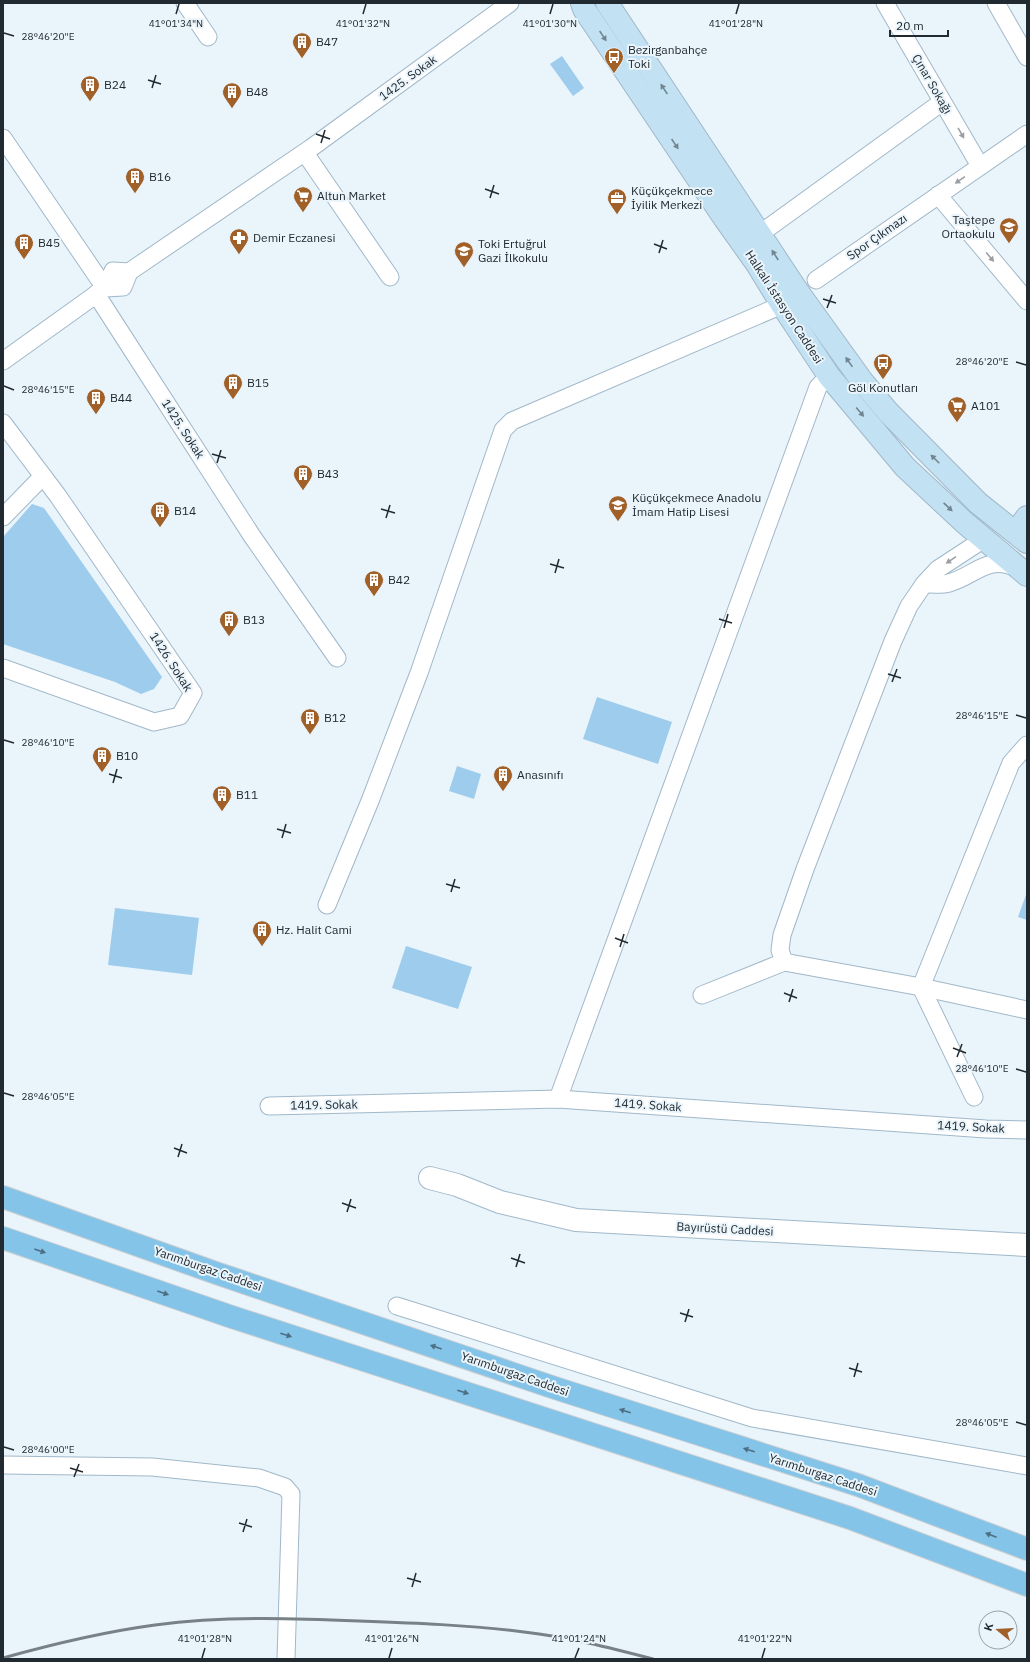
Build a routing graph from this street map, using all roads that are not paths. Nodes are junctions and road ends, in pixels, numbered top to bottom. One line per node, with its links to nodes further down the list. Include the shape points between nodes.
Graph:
1 (185, 3): 7 (street)
2 (510, 3): 12 (street, 1425. Sokak)
3 (582, 3): 19 (main road, Halkalı İstasyon Caddesi, one-way to 19, via 716,206 757,264)
4 (607, 3): 15 (main road, Halkalı İstasyon Caddesi, one-way to 4)
5 (885, 3): 9 (street, Çınar Sokağı)
6 (996, 3): 8 (street)
7 (208, 37)
8 (1027, 58)
9 (942, 102): 13 (street, Çınar Sokağı, one-way to 13); 15 (street)
10 (1027, 134): 13 (street, Spor Çıkmazı)
11 (3, 138): 18 (street, 1425. Sokak)
12 (305, 152): 16 (street); 18 (street, 1425. Sokak, via 130,272 113,270)
13 (980, 166): 14 (street, Spor Çıkmazı, one-way to 14)
14 (938, 195): 17 (street, Spor Çıkmazı); 20 (street, one-way to 20)
15 (761, 233): 19 (main road, Halkalı İstasyon Caddesi, one-way to 15)
16 (390, 277)
17 (816, 280)
18 (101, 291): 21 (street); 30 (street, 1425. Sokak, via 248,531)
19 (790, 298): 22 (main road, Halkalı İstasyon Caddesi); 26 (main road, Halkalı İstasyon Caddesi, one-way to 19, via 978,503 888,412); 33 (street, via 512,421 503,430 419,673)
20 (1027, 301)
21 (3, 361)
22 (829, 376): 27 (main road, Halkalı İstasyon Caddesi, one-way to 27, via 905,467); 39 (street, via 818,387)
23 (3, 423): 24 (street, 1426. Sokak)
24 (43, 476): 25 (street); 31 (street, 1426. Sokak, via 193,693 180,716 154,722)
25 (3, 517)
26 (1023, 530): 28 (main road)
27 (984, 539): 28 (main road, Halkalı İstasyon Caddesi); 29 (street, one-way to 29, via 938,569)
28 (1025, 573): 29 (street, via 997,562 949,583)
29 (924, 584): 34 (street, via 909,606 893,641 805,869 782,935 780,950)
30 (337, 658)
31 (3, 668)
32 (1027, 745): 35 (street, via 1011,763)
33 (327, 905)
34 (784, 962): 35 (street); 36 (street)
35 (920, 987): 37 (street); 38 (street)
36 (702, 995)
37 (1027, 1010)
38 (974, 1097)
39 (558, 1099): 40 (street, 1419. Sokak); 41 (street, 1419. Sokak)
40 (268, 1106)
41 (1027, 1130)
42 (430, 1178): 45 (street, Bayırüstü Caddesi, via 457,1185 500,1202 576,1220)
43 (3, 1197): 49 (main road, Yarımburgaz Caddesi, one-way to 43, via 858,1485 555,1388)
44 (3, 1238): 50 (main road, one-way to 50, via 229,1316 850,1518)
45 (1027, 1245)
46 (397, 1306): 48 (street, via 752,1418)
47 (3, 1465): 51 (street, via 152,1467 259,1478 285,1487 291,1494)
48 (1027, 1466)
49 (1027, 1549)
50 (1027, 1585)
51 (286, 1659)

